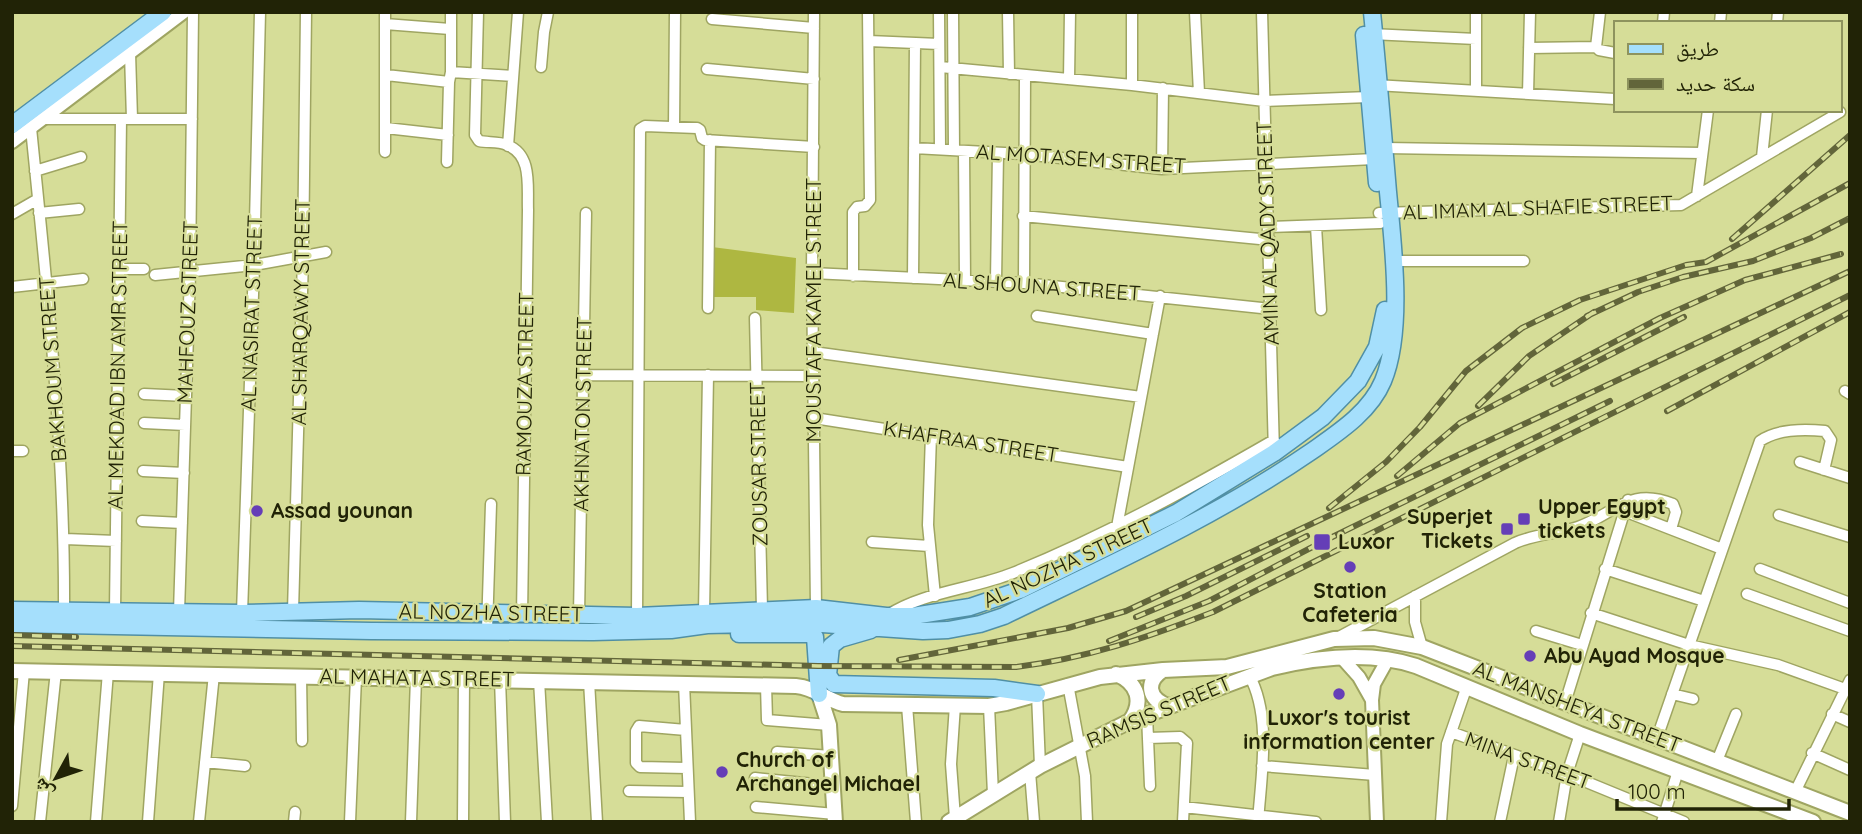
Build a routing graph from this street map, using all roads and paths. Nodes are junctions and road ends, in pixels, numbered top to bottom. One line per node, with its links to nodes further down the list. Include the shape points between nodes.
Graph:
1 (145, 12): 63 (main road)
2 (163, 12): 68 (main road)
3 (184, 12): 38 (street)
4 (193, 12): 67 (street, MAHFOUZ STREET)
5 (260, 12): 106 (street, AL NASIRAT STREET)
6 (306, 12): 103 (street, AL SHARQAWY STREET)
7 (385, 12): 28 (street)
8 (451, 12): 30 (street)
9 (478, 12): 44 (street)
10 (518, 12): 48 (street)
11 (548, 12): 40 (street)
12 (675, 12): 69 (street)
13 (814, 12): 29 (street, MOUSTAFA KAMEL STREET)
14 (868, 12): 33 (street)
15 (939, 12): 35 (street)
16 (953, 12): 42 (street)
17 (1009, 12): 45 (street)
18 (1070, 12): 51 (street)
19 (1132, 12): 52 (street)
20 (1195, 12): 56 (street)
21 (1262, 12): 59 (street, AMIN AL QADY STREET)
22 (1362, 12): 31 (main road, AL NOZHA STREET)
23 (1372, 12): 31 (main road, AL NOZHA STREET)
24 (1476, 12): 32 (street)
25 (1530, 12): 36 (street)
26 (1600, 12): 37 (street)
27 (712, 19): 29 (street)
28 (386, 24): 30 (street); 46 (street)
29 (814, 28): 50 (street, MOUSTAFA KAMEL STREET)
30 (450, 29): 49 (street)
31 (1369, 34): 32 (street); 54 (main road, AL NOZHA STREET)
32 (1476, 39): 55 (street)
33 (869, 41): 34 (street); 112 (street, via 870,200 853,212)
34 (915, 43): 35 (street); 77 (street)
35 (940, 44): 41 (street)
36 (1529, 47): 37 (street); 57 (street)
37 (1596, 47): 39 (street)
38 (130, 53): 64 (street); 66 (street)
39 (1614, 53)
40 (541, 67)
41 (940, 67): 42 (street); 78 (street)
42 (953, 68): 45 (street); 79 (street)
43 (707, 69): 50 (street)
44 (477, 74): 48 (street); 49 (street); 75 (street, via 475,135 482,142)
45 (1009, 74): 47 (street)
46 (386, 75): 49 (street); 71 (street)
47 (1025, 75): 51 (street); 83 (street)
48 (513, 76): 75 (street)
49 (450, 77): 72 (street)
50 (814, 79): 76 (street, MOUSTAFA KAMEL STREET)
51 (1069, 79): 52 (street)
52 (1132, 85): 53 (street)
53 (1163, 89): 56 (street); 89 (street)
54 (1372, 89): 55 (street); 59 (street); 84 (main road, AL NOZHA STREET)
55 (1476, 91): 57 (street)
56 (1199, 93): 59 (street)
57 (1528, 94): 58 (street)
58 (1614, 99)
59 (1264, 101): 88 (street, AMIN AL QADY STREET)
60 (1708, 112): 82 (street)
61 (1767, 112): 86 (street)
62 (1840, 112): 86 (street, AL IMAM AL SHAFIE STREET)
63 (12, 113)
64 (43, 118): 65 (street); 70 (street)
65 (121, 119): 66 (street); 107 (street, AL MEKDAD IBN AMR STREET)
66 (132, 119): 67 (street)
67 (192, 120): 110 (street, MAHFOUZ STREET)
68 (12, 125)
69 (674, 127): 73 (street, via 699,129 702,138); 130 (street, via 641,127)
70 (31, 128): 74 (street); 90 (street, BAKHOUM STREET)
71 (386, 128): 72 (street); 80 (street)
72 (448, 135): 87 (street)
73 (710, 140): 76 (street); 121 (street)
74 (12, 142)
75 (509, 146): 188 (street, RAMOUZA STREET, via 524,160 528,210)
76 (814, 147): 109 (street, MOUSTAFA KAMEL STREET)
77 (914, 148): 78 (street, AL MOTASEM STREET); 113 (street)
78 (940, 149): 79 (street, AL MOTASEM STREET)
79 (959, 150): 81 (street, AL MOTASEM STREET); 115 (street)
80 (385, 152)
81 (998, 153): 83 (street, AL MOTASEM STREET); 116 (street)
82 (1702, 153): 84 (street, AL MOTASEM STREET); 91 (street)
83 (1024, 154): 89 (street, AL MOTASEM STREET); 97 (street)
84 (1380, 154): 88 (street, AL MOTASEM STREET); 98 (main road, AL NOZHA STREET)
85 (80, 157): 90 (street)
86 (1762, 157): 91 (street, AL IMAM AL SHAFIE STREET)
87 (447, 162)
88 (1267, 165): 89 (street, AL MOTASEM STREET); 100 (street, AMIN AL QADY STREET)
89 (1162, 169)
90 (35, 171): 92 (street, BAKHOUM STREET)
91 (1697, 196): 98 (street, AL IMAM AL SHAFIE STREET, via 1671,206)
92 (38, 199): 94 (street, BAKHOUM STREET); 96 (street)
93 (79, 209): 94 (street)
94 (39, 213): 117 (street, BAKHOUM STREET)
95 (586, 213): 129 (street, AKHNATON STREET)
96 (12, 214)
97 (1023, 216): 101 (street); 118 (street)
98 (1383, 216): 99 (street, AL IMAM AL SHAFIE STREET); 104 (main road, AL NOZHA STREET); 127 (main road, AL NOZHA STREET)
99 (1316, 226): 100 (street, AL IMAM AL SHAFIE STREET); 123 (street)
100 (1269, 227): 101 (street, AMIN AL QADY STREET)
101 (1270, 240): 122 (street, AMIN AL QADY STREET)
102 (326, 252): 103 (street)
103 (303, 257): 106 (street); 177 (street, AL SHARQAWY STREET)
104 (1393, 261): 105 (street); 127 (main road, AL NOZHA STREET, via 1394,305)
105 (1524, 261)
106 (254, 265): 110 (street); 180 (street, AL NASIRAT STREET)
107 (119, 269): 108 (street); 160 (street, AL MEKDAD IBN AMR STREET)
108 (144, 269)
109 (812, 272): 112 (street, AL SHOUNA STREET); 128 (street, MOUSTAFA KAMEL STREET)
110 (190, 273): 111 (street); 135 (street, MAHFOUZ STREET)
111 (155, 275)
112 (853, 276): 113 (street, AL SHOUNA STREET)
113 (913, 278): 115 (street, AL SHOUNA STREET)
114 (83, 279): 117 (street)
115 (965, 280): 116 (street, AL SHOUNA STREET)
116 (996, 281): 118 (street, AL SHOUNA STREET)
117 (47, 283): 119 (street); 159 (street, BAKHOUM STREET)
118 (1024, 283): 120 (street, AL SHOUNA STREET)
119 (12, 287)
120 (1160, 296): 122 (street, AL SHOUNA STREET); 126 (street)
121 (708, 308)
122 (1271, 309): 143 (street, AMIN AL QADY STREET)
123 (1321, 310)
124 (1037, 316): 126 (street)
125 (755, 318): 132 (street, ZOUSAR STREET)
126 (1153, 334): 137 (street)
127 (1384, 349): 136 (main road, AL NOZHA STREET); 138 (main road, AL NOZHA STREET, via 1382,383)
128 (813, 352): 133 (street, MOUSTAFA KAMEL STREET); 137 (street)
129 (583, 375): 130 (street); 184 (street, AKHNATON STREET)
130 (639, 375): 131 (street); 186 (street)
131 (708, 375): 132 (street); 181 (street)
132 (757, 375): 133 (street); 173 (street, ZOUSAR STREET)
133 (813, 376): 139 (street, MOUSTAFA KAMEL STREET)
134 (144, 394): 135 (street)
135 (186, 396): 141 (street, MAHFOUZ STREET)
136 (1345, 396): 138 (main road); 143 (main road, AL NOZHA STREET, via 1323,417)
137 (1141, 397): 145 (street)
138 (1364, 410): 185 (main road, AL NOZHA STREET, via 1236,500)
139 (814, 418): 142 (street, KHAFRAA STREET); 172 (street, MOUSTAFA KAMEL STREET)
140 (144, 424): 141 (street)
141 (185, 425): 148 (street, MAHFOUZ STREET)
142 (931, 435): 145 (street, KHAFRAA STREET); 162 (street)
143 (1274, 447): 156 (street); 169 (main road, AL NOZHA STREET, via 1176,513)
144 (1800, 462): 146 (street)
145 (1128, 467): 156 (street)
146 (1824, 470): 149 (street); 163 (street, via 1831,440 1825,431 1766,437 1758,444)
147 (143, 471): 148 (street)
148 (184, 474): 155 (street, MAHFOUZ STREET)
149 (1850, 478)
150 (1628, 500): 152 (street); 157 (street, via 1651,497 1673,504 1676,512); 168 (street, via 1580,526 1526,538)
151 (491, 504): 183 (street)
152 (1624, 512): 157 (street); 164 (street)
153 (1779, 515): 158 (street)
154 (142, 521): 155 (street)
155 (182, 523): 179 (street, MAHFOUZ STREET)
156 (1117, 527): 167 (street, via 995,580)
157 (1671, 529): 163 (street)
158 (1850, 537)
159 (65, 539): 160 (street); 175 (street, BAKHOUM STREET)
160 (116, 541): 176 (street, AL MEKDAD IBN AMR STREET)
161 (872, 542): 162 (street)
162 (929, 546): 167 (street)
163 (1722, 548): 170 (street)
164 (1605, 569): 170 (street); 182 (street)
165 (1760, 569): 171 (street)
166 (1747, 594): 194 (street)
167 (934, 596): 187 (street, via 909,603)
168 (1415, 596): 195 (street); 198 (street, via 1415,622)
169 (998, 598): 185 (main road); 187 (main road, AL NOZHA STREET, via 942,613)
170 (1704, 601): 197 (street)
171 (1850, 603)
172 (816, 608): 173 (main road, AL NOZHA STREET); 187 (main road, AL NOZHA STREET)
173 (762, 609): 181 (main road, AL NOZHA STREET)
174 (12, 610): 175 (main road, AL NOZHA STREET)
175 (64, 611): 176 (main road, AL NOZHA STREET)
176 (115, 611): 179 (main road, AL NOZHA STREET)
177 (293, 611): 178 (main road, AL NOZHA STREET); 180 (main road, AL NOZHA STREET)
178 (317, 611): 183 (main road, AL NOZHA STREET); 192 (main road)
179 (179, 612): 180 (main road, AL NOZHA STREET)
180 (242, 613)
181 (704, 613): 186 (main road, AL NOZHA STREET)
182 (1591, 613): 196 (street); 197 (street)
183 (488, 614): 188 (main road, AL NOZHA STREET); 190 (street)
184 (579, 615): 186 (main road, AL NOZHA STREET); 188 (main road, AL NOZHA STREET)
185 (1004, 616): 187 (main road, AL NOZHA STREET, via 948,630 923,631)
186 (637, 617)
187 (885, 621): 191 (main road, AL NOZHA STREET); 222 (main road, via 835,641 828,675 834,684 1005,688)
188 (522, 623): 190 (main road, AL NOZHA STREET); 191 (main road, AL NOZHA STREET)
189 (12, 624): 192 (main road, AL NOZHA STREET)
190 (488, 630): 192 (main road, AL NOZHA STREET)
191 (671, 630): 221 (main road, via 812,635 817,641)
192 (371, 631)
193 (1536, 631): 196 (street)
194 (1850, 631)
195 (1334, 639): 198 (main road, AL MANSHEYA STREET, via 1374,638); 201 (main road, AL MANSHEYA STREET, via 1227,667)
196 (1582, 645): 226 (street)
197 (1689, 645): 219 (street); 223 (street)
198 (1422, 647): 226 (main road, AL MANSHEYA STREET)
199 (1342, 658): 200 (main road, RAMSIS STREET); 208 (main road, RAMSIS STREET, via 1295,663); 225 (street)
200 (1388, 659): 220 (main road, AL MANSHEYA STREET); 225 (street, via 1374,684)
201 (1163, 670): 207 (main road, AL MANSHEYA STREET); 230 (main road, via 1151,682 1150,690 1153,698)
202 (18, 671): 203 (main road, AL MAHATA STREET); 265 (street)
203 (56, 671): 204 (main road, AL MAHATA STREET); 274 (street)
204 (108, 672): 205 (main road, AL MAHATA STREET); 275 (street)
205 (159, 673): 206 (main road, AL MAHATA STREET); 276 (street)
206 (214, 674): 209 (main road, AL MAHATA STREET); 249 (street)
207 (1116, 674): 217 (main road, AL MAHATA STREET); 234 (main road, via 1133,684 1138,693 1139,703)
208 (1249, 675): 230 (main road, RAMSIS STREET); 251 (street, via 1262,709)
209 (301, 676): 210 (main road, AL MAHATA STREET); 242 (street)
210 (356, 677): 211 (main road, AL MAHATA STREET); 278 (street)
211 (416, 678): 212 (main road, AL MAHATA STREET); 279 (street)
212 (464, 678): 213 (main road, AL MAHATA STREET); 280 (street)
213 (500, 679): 214 (main road, AL MAHATA STREET); 281 (street)
214 (539, 680): 215 (main road, AL MAHATA STREET); 282 (street)
215 (589, 681): 216 (main road, AL MAHATA STREET); 283 (street)
216 (684, 683): 218 (main road, AL MAHATA STREET); 237 (street)
217 (1068, 684): 222 (main road, AL MAHATA STREET); 243 (street)
218 (766, 685): 221 (main road, AL MAHATA STREET, via 804,686); 236 (street, via 767,720)
219 (1847, 685): 232 (street)
220 (1467, 686): 238 (street); 239 (main road, AL MANSHEYA STREET)
221 (819, 694): 227 (main road, AL MAHATA STREET, via 844,704); 236 (main road)
222 (1037, 694): 229 (main road, AL MAHATA STREET); 253 (street)
223 (1672, 694): 224 (street); 241 (street)
224 (1693, 699)
225 (1372, 700): 257 (street)
226 (1565, 703): 241 (main road, AL MANSHEYA STREET)
227 (907, 705): 228 (main road, AL MAHATA STREET); 285 (street)
228 (955, 705): 229 (main road, AL MAHATA STREET); 273 (street)
229 (989, 706): 264 (street)
230 (1168, 706): 233 (main road, RAMSIS STREET)
231 (1736, 714): 248 (street)
232 (1832, 714): 235 (street); 245 (street)
233 (1147, 715): 234 (main road, RAMSIS STREET); 240 (street)
234 (1130, 721): 243 (main road, RAMSIS STREET)
235 (1850, 722)
236 (829, 725): 246 (main road)
237 (686, 730): 252 (street); 252 (street, via 639,726 636,764)
238 (1451, 732): 247 (street, MINA STREET); 291 (street)
239 (1580, 734): 255 (main road, AL MANSHEYA STREET); 256 (street)
240 (1148, 738): 260 (street); 267 (street, via 1180,737 1187,743)
241 (1657, 738): 248 (main road, AL MANSHEYA STREET)
242 (302, 740)
243 (1079, 746): 253 (main road, RAMSIS STREET); 287 (street)
244 (777, 752): 246 (street)
245 (1812, 753): 254 (street); 263 (street)
246 (831, 756): 259 (main road)
247 (1514, 756): 256 (street, MINA STREET); 292 (street)
248 (1717, 761): 263 (main road, AL MANSHEYA STREET)
249 (205, 762): 250 (street); 277 (street)
250 (246, 766)
251 (1262, 766): 257 (street); 272 (street)
252 (687, 768): 262 (street)
253 (1035, 769): 264 (main road, RAMSIS STREET); 286 (street)
254 (1850, 770)
255 (1678, 771): 269 (main road, AL MANSHEYA STREET); 271 (street)
256 (1567, 774): 271 (street, MINA STREET); 293 (street)
257 (1375, 775): 290 (street)
258 (755, 778): 259 (street)
259 (834, 786): 270 (main road)
260 (1150, 786)
261 (629, 791): 262 (street)
262 (688, 792): 284 (street)
263 (1795, 792): 268 (main road, AL MANSHEYA STREET)
264 (993, 794): 273 (main road, RAMSIS STREET)
265 (12, 806)
266 (756, 807): 270 (street)
267 (1184, 807): 272 (street); 288 (street)
268 (1850, 813)
269 (1786, 817): 295 (main road, AL MANSHEYA STREET)
270 (835, 818)
271 (1663, 818): 294 (street, MINA STREET)
272 (1258, 819): 289 (street)
273 (952, 820)
274 (40, 822)
275 (96, 822)
276 (148, 822)
277 (199, 822)
278 (350, 822)
279 (411, 822)
280 (463, 822)
281 (505, 822)
282 (547, 822)
283 (597, 822)
284 (690, 822)
285 (916, 822)
286 (1034, 822)
287 (1087, 822)
288 (1183, 822)
289 (1316, 822)
290 (1377, 822)
291 (1441, 822)
292 (1500, 822)
293 (1559, 822)
294 (1684, 822)
295 (1813, 822)

